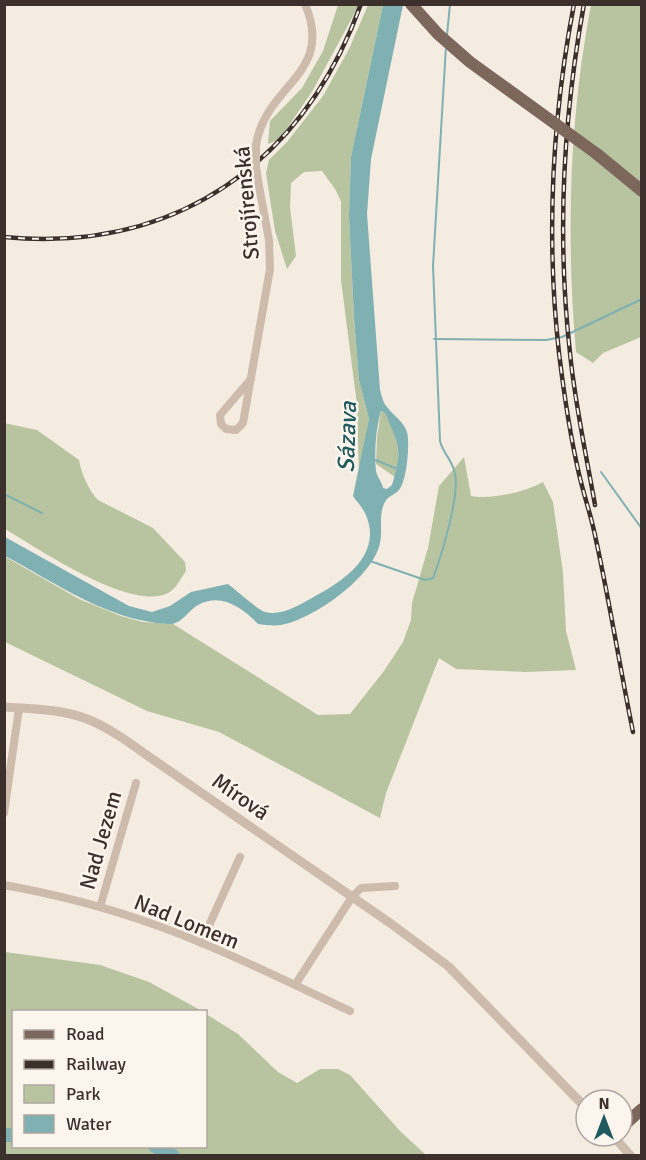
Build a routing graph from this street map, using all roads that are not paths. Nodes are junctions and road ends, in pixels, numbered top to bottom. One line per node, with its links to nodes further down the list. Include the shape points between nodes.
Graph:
1 (305, 4): 4 (street, Strojírenská, bridge, via 313,29 310,55 303,70 265,115 256,145 270,269)
2 (411, 4): 3 (main road, bridge, via 470,62)
3 (642, 191)
4 (251, 379): 4 (street, Strojírenská, via 243,423 236,430 228,430 221,424 220,415)
5 (4, 707): 6 (street, Mírová)
6 (19, 708): 8 (street); 12 (street, Mírová, via 68,713 110,730)
7 (136, 783): 13 (street, Nad Jezem)
8 (4, 813)
9 (240, 857): 14 (street)
10 (4, 885): 13 (street, Nad Lomem)
11 (395, 886): 12 (street, via 361,888)
12 (352, 897): 15 (street); 17 (street, Mírová, via 438,958)
13 (100, 907): 14 (street, Nad Lomem)
14 (201, 943): 15 (street, Nad Lomem)
15 (295, 985): 16 (street, Nad Lomem)
16 (350, 1011)
17 (574, 1095)

